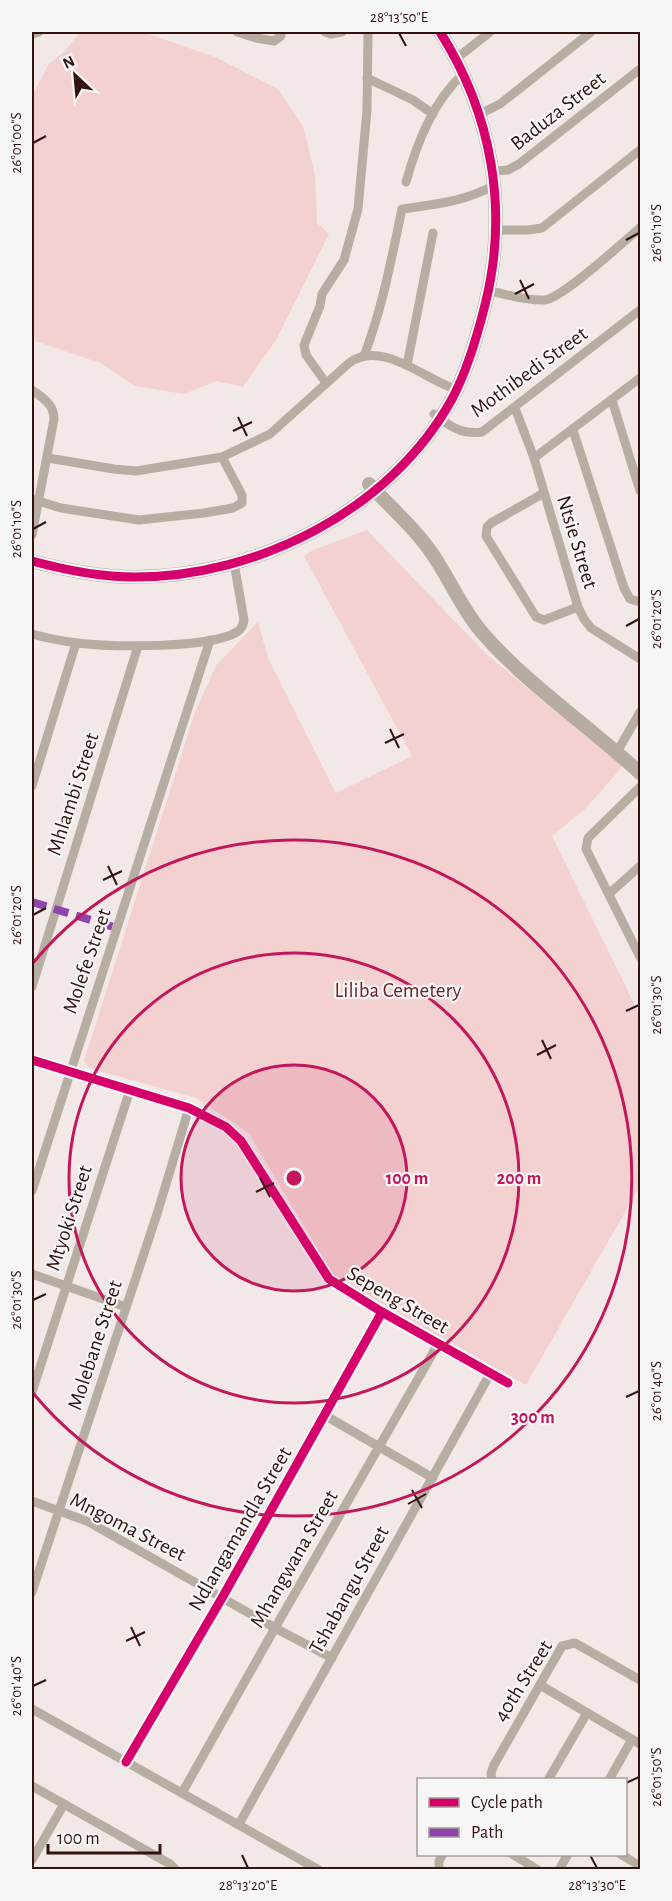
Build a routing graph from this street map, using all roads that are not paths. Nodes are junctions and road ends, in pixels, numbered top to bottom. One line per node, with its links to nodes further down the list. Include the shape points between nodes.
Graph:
1 (39, 32): 10 (street)
2 (237, 32): 3 (street, via 274,41)
3 (281, 32)
4 (325, 32): 5 (street)
5 (342, 32)
6 (368, 32): 14 (street)
7 (440, 32): 11 (street)
8 (490, 32): 11 (street)
9 (591, 32): 16 (street, via 500,104)
10 (32, 34)
11 (457, 58): 13 (street)
12 (640, 69): 18 (street, Baduza Street, via 519,164)
13 (464, 73): 15 (street, via 441,98); 16 (street)
14 (367, 78): 15 (street); 29 (street, via 362,177 355,222 344,260 321,294 304,345 306,355)
15 (433, 114): 19 (street)
16 (480, 114): 18 (street)
17 (640, 150): 21 (street, via 542,228)
18 (494, 178): 21 (street); 25 (street, Baduza Street, via 470,197 402,209 385,293)
19 (406, 182)
20 (640, 228): 23 (street, via 550,299)
21 (496, 230): 23 (street)
22 (432, 233): 27 (street)
23 (489, 291): 26 (street)
24 (640, 310): 33 (street, Mothibedi Street)
25 (364, 356): 27 (street, via 383,356); 29 (street)
26 (468, 357): 30 (street); 34 (street, via 460,384)
27 (407, 365): 30 (street)
28 (640, 378): 32 (street)
29 (326, 383): 36 (street, via 270,434)
30 (450, 387): 34 (street)
31 (32, 390): 37 (street, via 50,404 54,413)
32 (612, 400): 35 (street); 41 (street)
33 (515, 408): 34 (street, Mothibedi Street, via 482,432 464,433); 38 (street, Ntsie Street)
34 (437, 416): 39 (street); 40 (street)
35 (573, 430): 38 (street); 50 (street, via 624,588 630,599)
36 (222, 457): 37 (street, via 136,471); 43 (street, via 242,495 242,503 233,508 139,520)
37 (48, 458): 43 (street)
38 (534, 458): 42 (street, Ntsie Street)
39 (400, 466): 40 (street); 45 (street, via 391,488)
40 (372, 487): 44 (street); 45 (street); 47 (street)
41 (640, 491)
42 (544, 493): 51 (street, Ntsie Street); 51 (street, via 490,523 486,536 536,617 544,620)
43 (35, 501): 46 (street)
44 (348, 511): 45 (street, via 368,506); 47 (street, via 297,541)
45 (394, 512): 58 (street, via 431,552 483,634 522,673)
46 (32, 535)
47 (273, 549): 49 (street)
48 (32, 561): 49 (street, via 78,572 135,577 180,574)
49 (234, 563): 53 (street, via 244,615 242,627)
50 (640, 602)
51 (578, 606): 56 (street, Ntsie Street, via 591,628)
52 (32, 634): 54 (street)
53 (210, 640): 55 (street); 67 (street, Molefe Street)
54 (76, 643): 55 (street); 60 (street)
55 (138, 646): 65 (street, Mhlambi Street)
56 (640, 659)
57 (640, 712): 58 (street)
58 (617, 752): 59 (street)
59 (640, 773)
60 (32, 786)
61 (640, 787): 63 (street, via 587,840 586,849)
62 (640, 866): 63 (street)
63 (609, 894): 64 (street)
64 (639, 950)
65 (32, 987)
66 (32, 1060): 67 (street, Sepeng Street)
67 (68, 1072): 68 (street, Sepeng Street); 70 (street, Molefe Street)
68 (130, 1090): 69 (street, Sepeng Street); 72 (street, Mtyoki Street)
69 (189, 1108): 73 (street, Molebane Street); 74 (street, Sepeng Street, via 226,1127 242,1141 329,1280)
70 (32, 1191)
71 (32, 1274): 72 (street)
72 (66, 1287): 73 (street); 78 (street, Mtyoki Street)
73 (126, 1307): 83 (street, Molebane Street)
74 (382, 1312): 75 (street, Sepeng Street); 79 (street, Ndlangamandla Street)
75 (438, 1344): 76 (street, Sepeng Street); 80 (street, Mhangwana Street)
76 (490, 1374): 77 (street, Sepeng Street); 81 (street, Tshabangu Street)
77 (508, 1383)
78 (32, 1392)
79 (326, 1416): 80 (street); 85 (street, Ndlangamandla Street)
80 (380, 1447): 81 (street); 86 (street, Mhangwana Street)
81 (434, 1478): 87 (street, Tshabangu Street)
82 (32, 1501): 83 (street, Mngoma Street)
83 (60, 1510): 84 (street, Molebane Street); 85 (street, Mngoma Street, via 99,1527)
84 (32, 1592)
85 (222, 1598): 86 (street, Mngoma Street); 93 (street, Ndlangamandla Street)
86 (275, 1628): 87 (street, Mngoma Street); 98 (street, Mhangwana Street)
87 (332, 1658): 100 (street, Tshabangu Street)
88 (640, 1680): 89 (street, 40th Street, via 572,1642 561,1648)
89 (540, 1685): 91 (street); 94 (street, 40th Street, via 494,1765)
90 (32, 1709): 93 (street)
91 (587, 1713): 92 (street); 95 (street)
92 (636, 1741): 96 (street)
93 (126, 1762): 98 (street)
94 (492, 1778)
95 (549, 1778)
96 (610, 1778)
97 (32, 1786): 99 (street)
98 (182, 1793): 100 (street)
99 (64, 1804): 104 (street); 106 (street)
100 (239, 1824): 107 (street)
101 (515, 1856): 108 (street)
102 (567, 1856): 109 (street)
103 (623, 1856): 105 (street)
104 (32, 1860)
105 (640, 1866)
106 (176, 1869)
107 (318, 1869)
108 (538, 1869)
109 (559, 1869)

